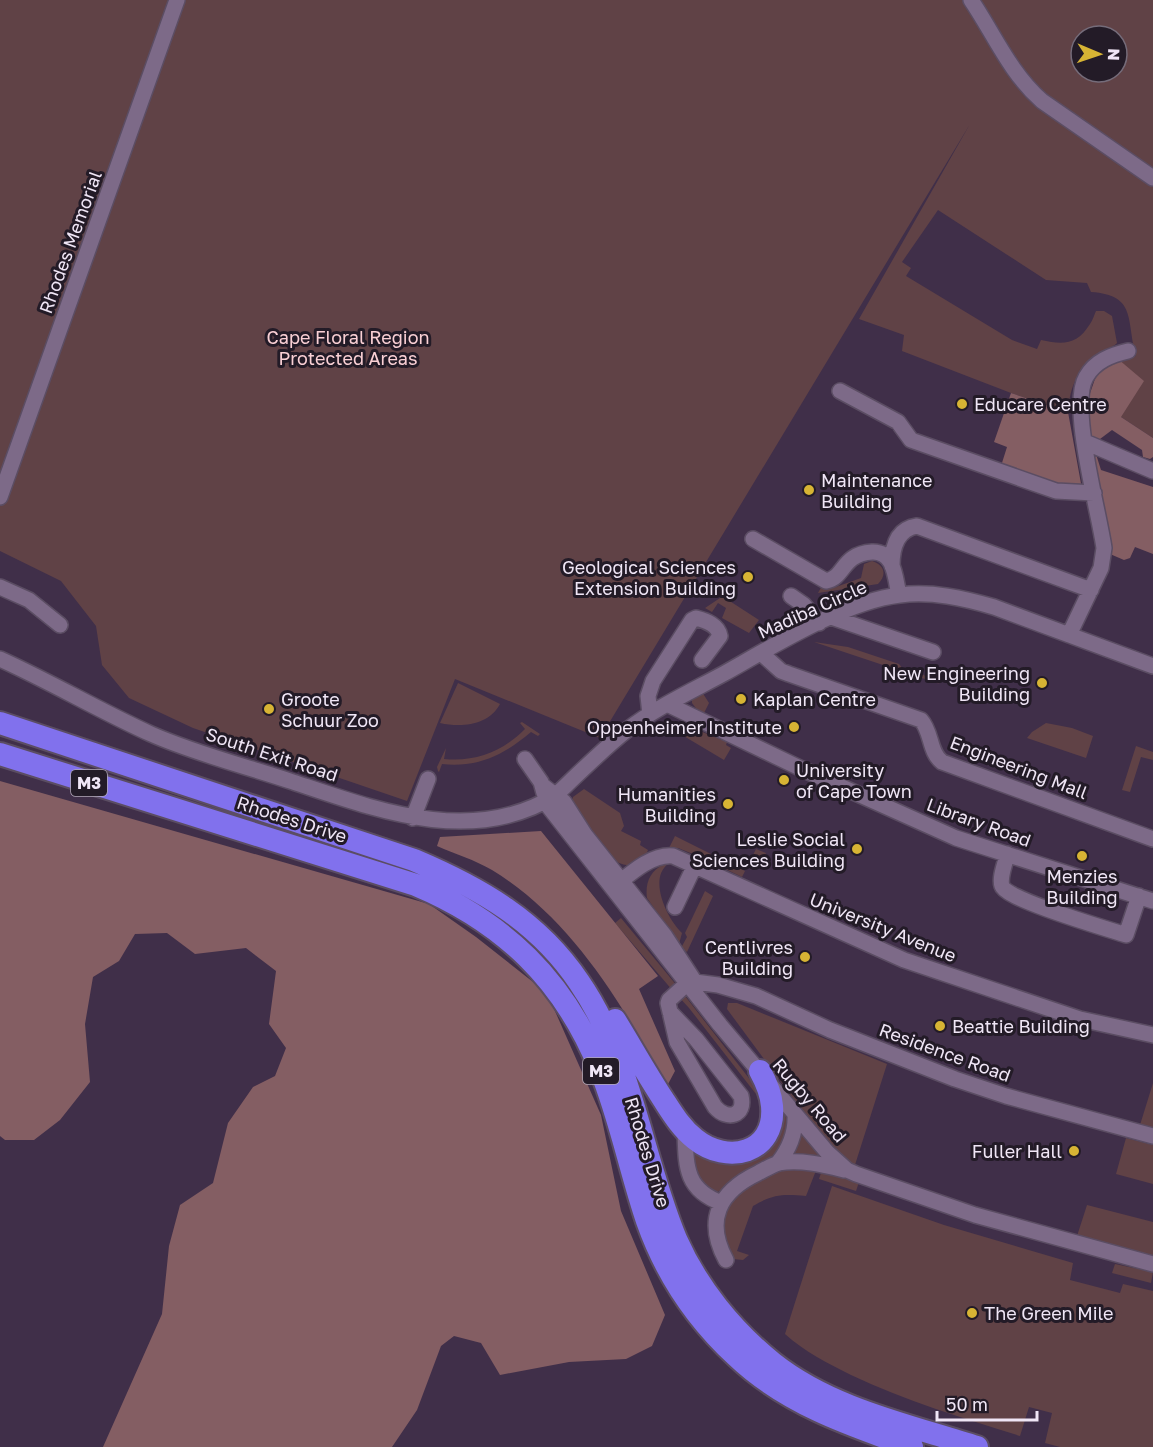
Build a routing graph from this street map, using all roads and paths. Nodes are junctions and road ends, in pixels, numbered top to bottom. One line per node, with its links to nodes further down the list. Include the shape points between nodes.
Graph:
1 (177, 0): 9 (street, Rhodes Memorial)
2 (971, 0): 3 (street, via 1018,76 1041,101)
3 (1153, 178)
4 (1128, 351): 6 (street, via 1104,359 1086,378 1080,395)
5 (840, 391): 8 (street, via 898,422 911,440 1056,491)
6 (1085, 442): 7 (street); 8 (street)
7 (1153, 471)
8 (1094, 493): 13 (street, via 1104,548 1101,568)
9 (0, 497)
10 (753, 539): 11 (street, via 826,581 859,554 880,552)
11 (892, 566): 13 (street, via 893,549 901,532 917,526); 14 (street)
12 (0, 587): 17 (street, via 29,600)
13 (1091, 590): 18 (street)
14 (899, 595): 16 (street, Madiba Circle, via 861,604); 18 (street, Madiba Circle, via 971,600)
15 (791, 596): 16 (street)
16 (825, 620): 19 (street); 20 (street, Madiba Circle)
17 (60, 626)
18 (1069, 634): 23 (street, Madiba Circle)
19 (933, 652)
20 (761, 653): 24 (street, Madiba Circle); 34 (street, Engineering Mall, via 781,671 921,720 942,762)
21 (0, 659): 33 (street, South Exit Road, via 161,738)
22 (702, 660): 26 (street, via 720,636 717,628 696,618 653,681 648,696)
23 (1153, 666)
24 (667, 704): 26 (street, Madiba Circle); 35 (street, Library Road, via 956,838)
25 (0, 713): 28 (highway)
26 (650, 714): 32 (street, Madiba Circle)
27 (0, 723): 28 (highway, M3)
28 (65, 744): 36 (highway, Rhodes Drive / M3)
29 (0, 754): 55 (highway, Rhodes Drive / M3, via 416,885 489,925 554,986 589,1042 648,1222 676,1283 696,1312 736,1357 778,1390 807,1407)
30 (525, 759): 32 (street)
31 (428, 778): 33 (street)
32 (551, 798): 33 (street, South Exit Road, via 507,815 481,820); 38 (street, Rugby Road)
33 (413, 818)
34 (1153, 839)
35 (1007, 854): 39 (street, Library Road); 39 (street, via 1001,881 1006,892 1126,935)
36 (414, 860): 48 (highway, via 455,865 480,878 518,901 562,941 587,974); 56 (highway, Rhodes Drive / M3, via 498,901 536,932 578,981 611,1039 677,1241 703,1288 747,1340 774,1364 838,1401)
37 (695, 865): 38 (street, University Avenue, via 662,856); 40 (street); 45 (street, University Avenue, via 904,960 1069,1016)
38 (617, 885): 41 (street, Rugby Road)
39 (1146, 899)
40 (675, 907)
41 (690, 981): 42 (street); 43 (street, via 669,1000); 44 (street, Rugby Road)
42 (729, 988): 44 (street, via 721,992 716,1002); 49 (street, Residence Road, via 955,1079)
43 (670, 1012): 43 (street, via 677,1042 715,1107 724,1114 739,1112 741,1096)
44 (720, 1025): 46 (street, Rugby Road)
45 (1153, 1035)
46 (760, 1071): 47 (street, Rugby Road); 48 (highway, via 771,1095 772,1115 767,1132 757,1145 745,1152 722,1152)
47 (795, 1114): 50 (street, via 790,1144); 51 (street, Rugby Road)
48 (685, 1131): 52 (street, via 687,1165 693,1184 706,1197)
49 (1153, 1136)
50 (778, 1163): 51 (street); 52 (street, via 740,1183)
51 (847, 1170): 54 (street, Rugby Road, via 975,1215)
52 (722, 1203): 53 (street, via 716,1236)
53 (726, 1260)
54 (1153, 1264)
55 (912, 1447)
56 (977, 1447)

